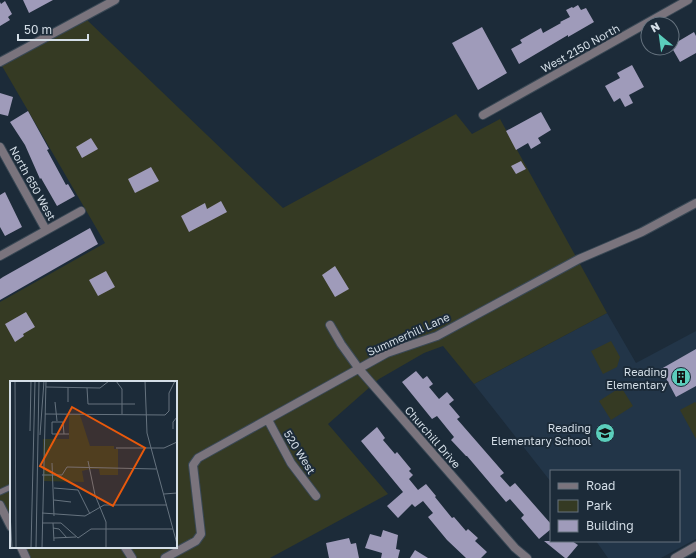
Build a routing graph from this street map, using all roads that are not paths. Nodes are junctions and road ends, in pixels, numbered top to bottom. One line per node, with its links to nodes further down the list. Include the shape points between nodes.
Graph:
1 (115, 0): 3 (street)
2 (688, 0): 4 (street, West 2150 North)
3 (0, 62)
4 (483, 115)
5 (0, 147): 8 (street, North 650 West)
6 (696, 203): 11 (street, Summerhill Lane, via 642,232 579,259 438,336 387,353)
7 (81, 211): 8 (street)
8 (46, 230): 9 (street)
9 (0, 256)
10 (330, 325): 11 (street, Churchill Drive)
11 (359, 369): 12 (street, Summerhill Lane); 24 (street, Churchill Drive, via 514,548)
12 (268, 420): 15 (street, 520 West, via 291,463); 23 (street, Summerhill Lane, via 198,458 193,465 201,534 196,541)
13 (10, 487): 14 (lane)
14 (0, 492)
15 (316, 496)
16 (0, 505): 17 (street)
17 (10, 525)
18 (696, 546): 25 (street)
19 (21, 548): 21 (street)
20 (125, 548): 22 (street)
21 (26, 558)
22 (132, 558)
23 (165, 558)
24 (527, 558)
25 (675, 558)

